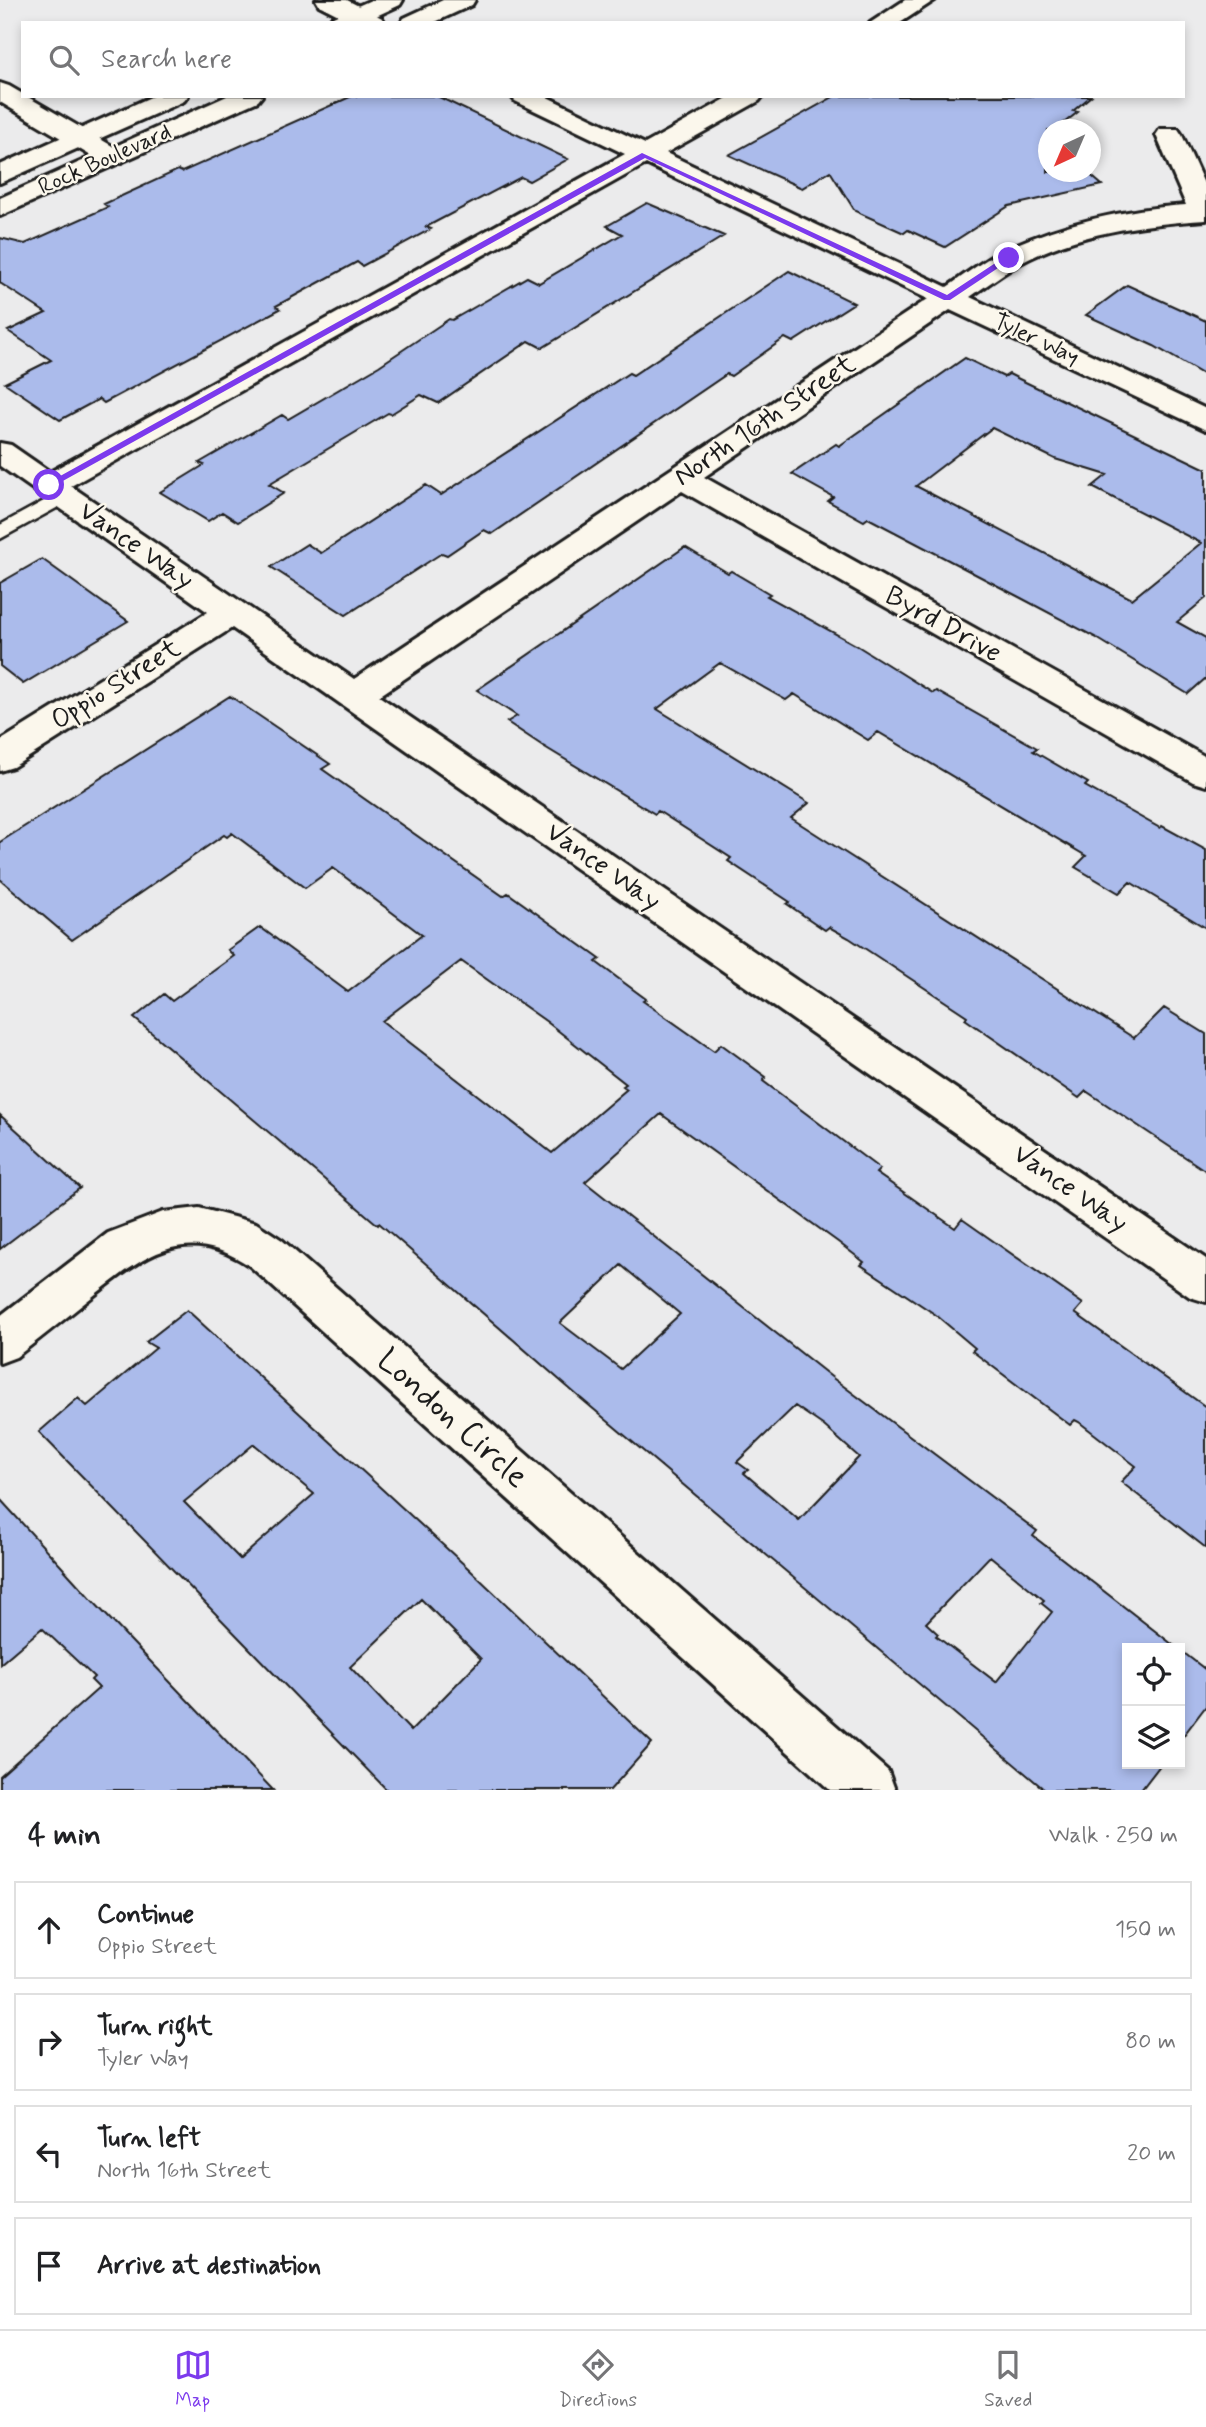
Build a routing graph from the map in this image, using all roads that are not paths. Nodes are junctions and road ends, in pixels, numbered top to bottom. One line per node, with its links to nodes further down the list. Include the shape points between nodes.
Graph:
1 (328, 0): 5 (street)
2 (391, 0): 5 (street)
3 (463, 0): 6 (street)
4 (923, 0): 7 (street)
5 (357, 20)
6 (417, 21)
7 (886, 21)
8 (0, 91): 14 (street)
9 (171, 98): 14 (street, Rock Boulevard)
10 (245, 98): 16 (street, Rock Boulevard)
11 (528, 98): 15 (street, Tyler Way)
12 (746, 98): 15 (street)
13 (1169, 135): 19 (street)
14 (80, 139): 16 (street); 17 (street, Rock Boulevard)
15 (645, 155): 20 (street, Tyler Way); 24 (street)
16 (112, 158): 18 (street, Rock Boulevard)
17 (0, 175)
18 (0, 208)
19 (1204, 212): 20 (street, North 16th Street, via 1131,219 1050,239 1009,258)
20 (947, 298): 21 (street, Tyler Way); 23 (street, North 16th Street)
21 (1206, 421)
22 (0, 452): 24 (street, Vance Way)
23 (680, 477): 27 (street, North 16th Street); 29 (street, Byrd Drive)
24 (56, 491): 25 (lane); 26 (street, Vance Way)
25 (0, 533)
26 (233, 612): 27 (street, Vance Way); 28 (street, Oppio Street)
27 (354, 696): 30 (street, Vance Way)
28 (0, 758)
29 (1206, 773)
30 (1206, 1283)
31 (0, 1343): 32 (street, London Circle, via 124,1246 163,1231 200,1227 240,1236 266,1253)
32 (869, 1790)

